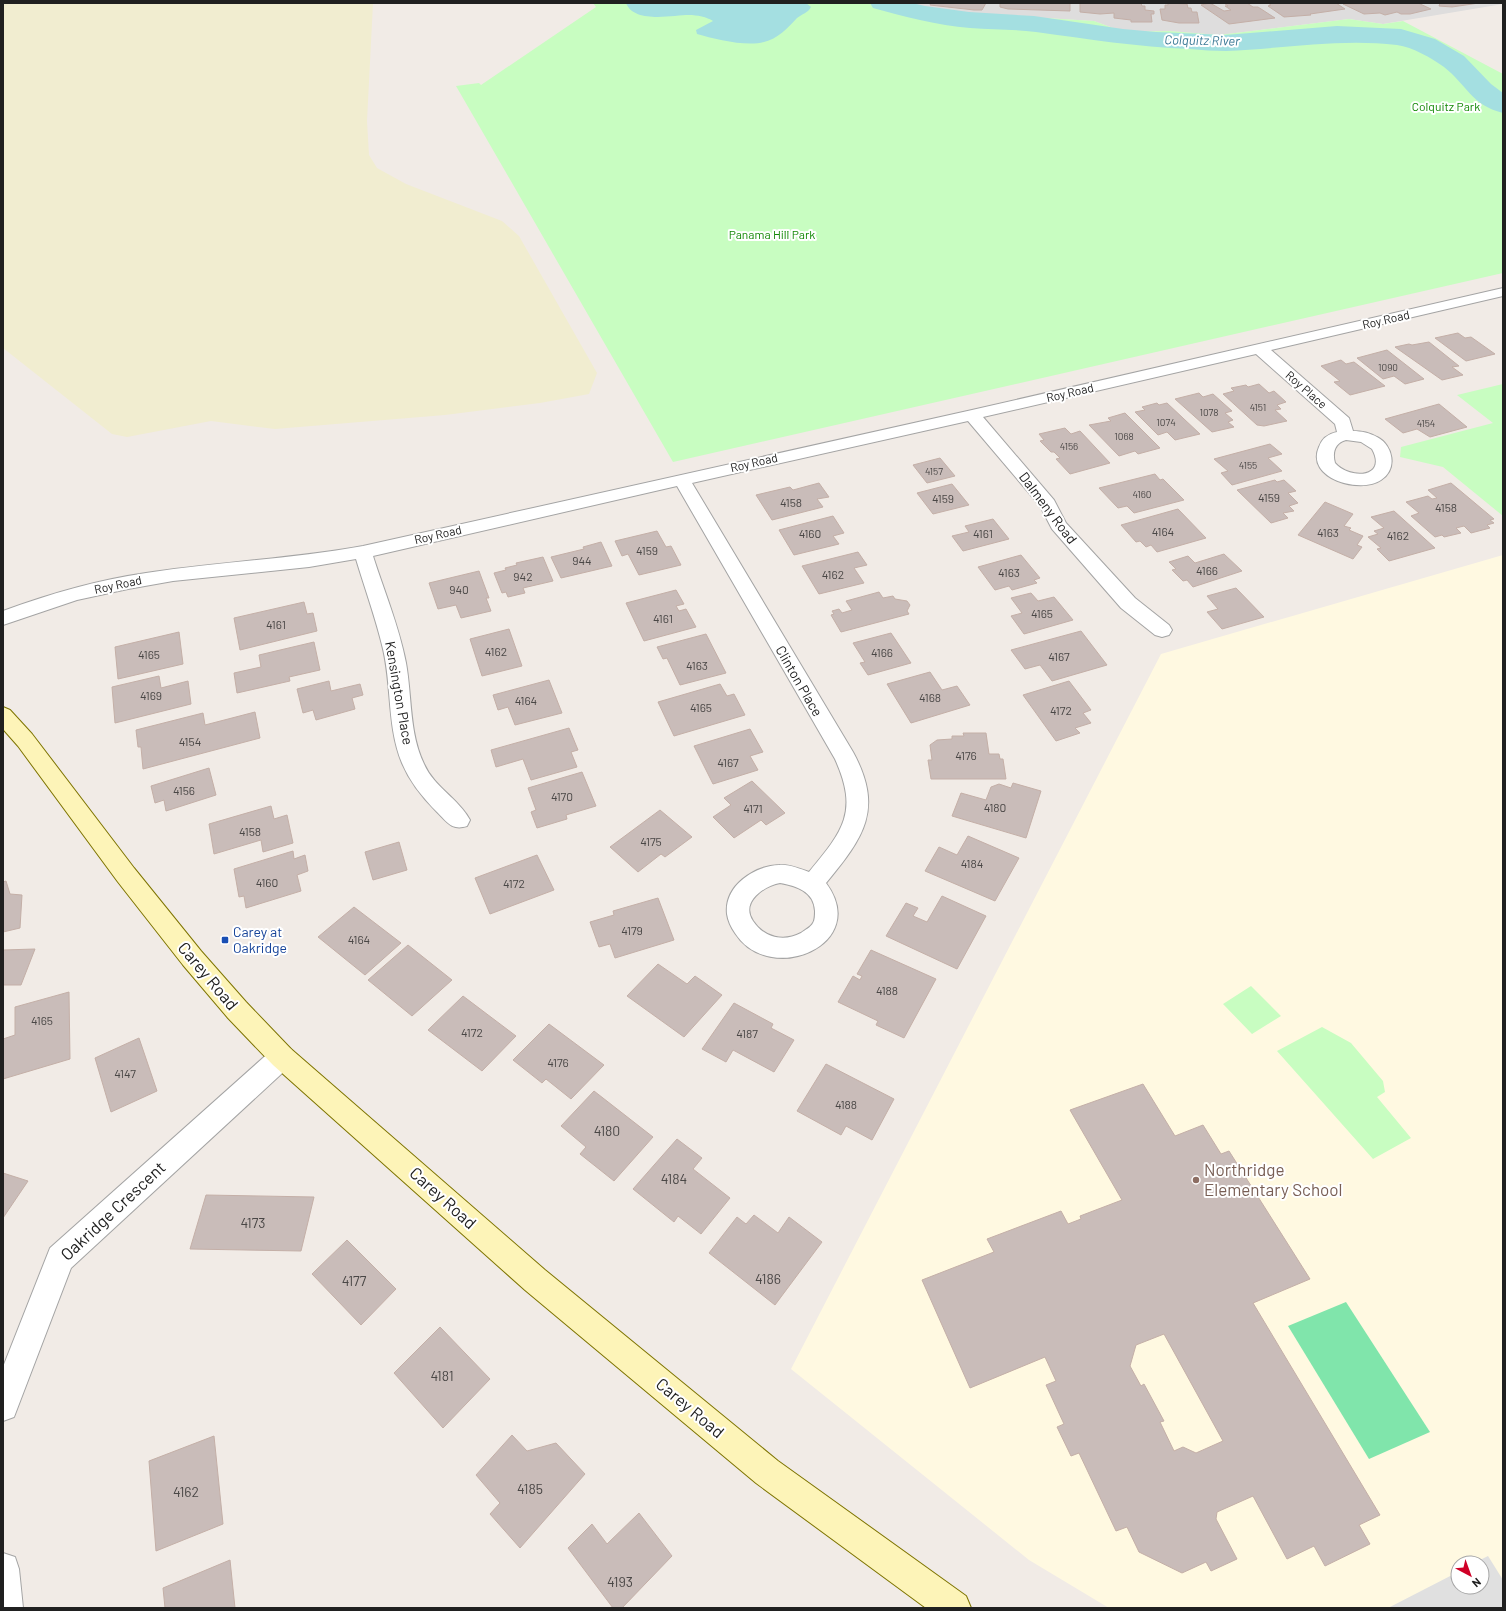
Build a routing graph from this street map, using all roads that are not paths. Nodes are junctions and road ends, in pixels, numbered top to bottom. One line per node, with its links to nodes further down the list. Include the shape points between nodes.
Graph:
1 (1503, 292): 2 (street, Roy Road)
2 (1260, 349): 3 (street, Roy Road); 4 (street, Roy Place, via 1343,422)
3 (972, 415): 5 (street, Roy Road); 8 (street, Dalmeny Road, via 1048,504 1058,524 1128,603)
4 (1346, 435)
5 (682, 480): 6 (street, Roy Road); 11 (street, Clinton Place, via 845,758 855,780 859,799 856,822 843,846)
6 (363, 552): 7 (street, Roy Road, via 287,565 146,579 62,598); 10 (street, Kensington Place, via 391,642 412,763 425,785)
7 (3, 618)
8 (1162, 630)
9 (3, 715): 12 (street, Carey Road, via 192,958)
10 (459, 820)
11 (812, 884)
12 (282, 1057): 13 (street, Oakridge Crescent, via 60,1258); 16 (street, Carey Road, via 535,1280 767,1472)
13 (3, 1406)
14 (3, 1569): 15 (street)
15 (6, 1608)
16 (954, 1608)

